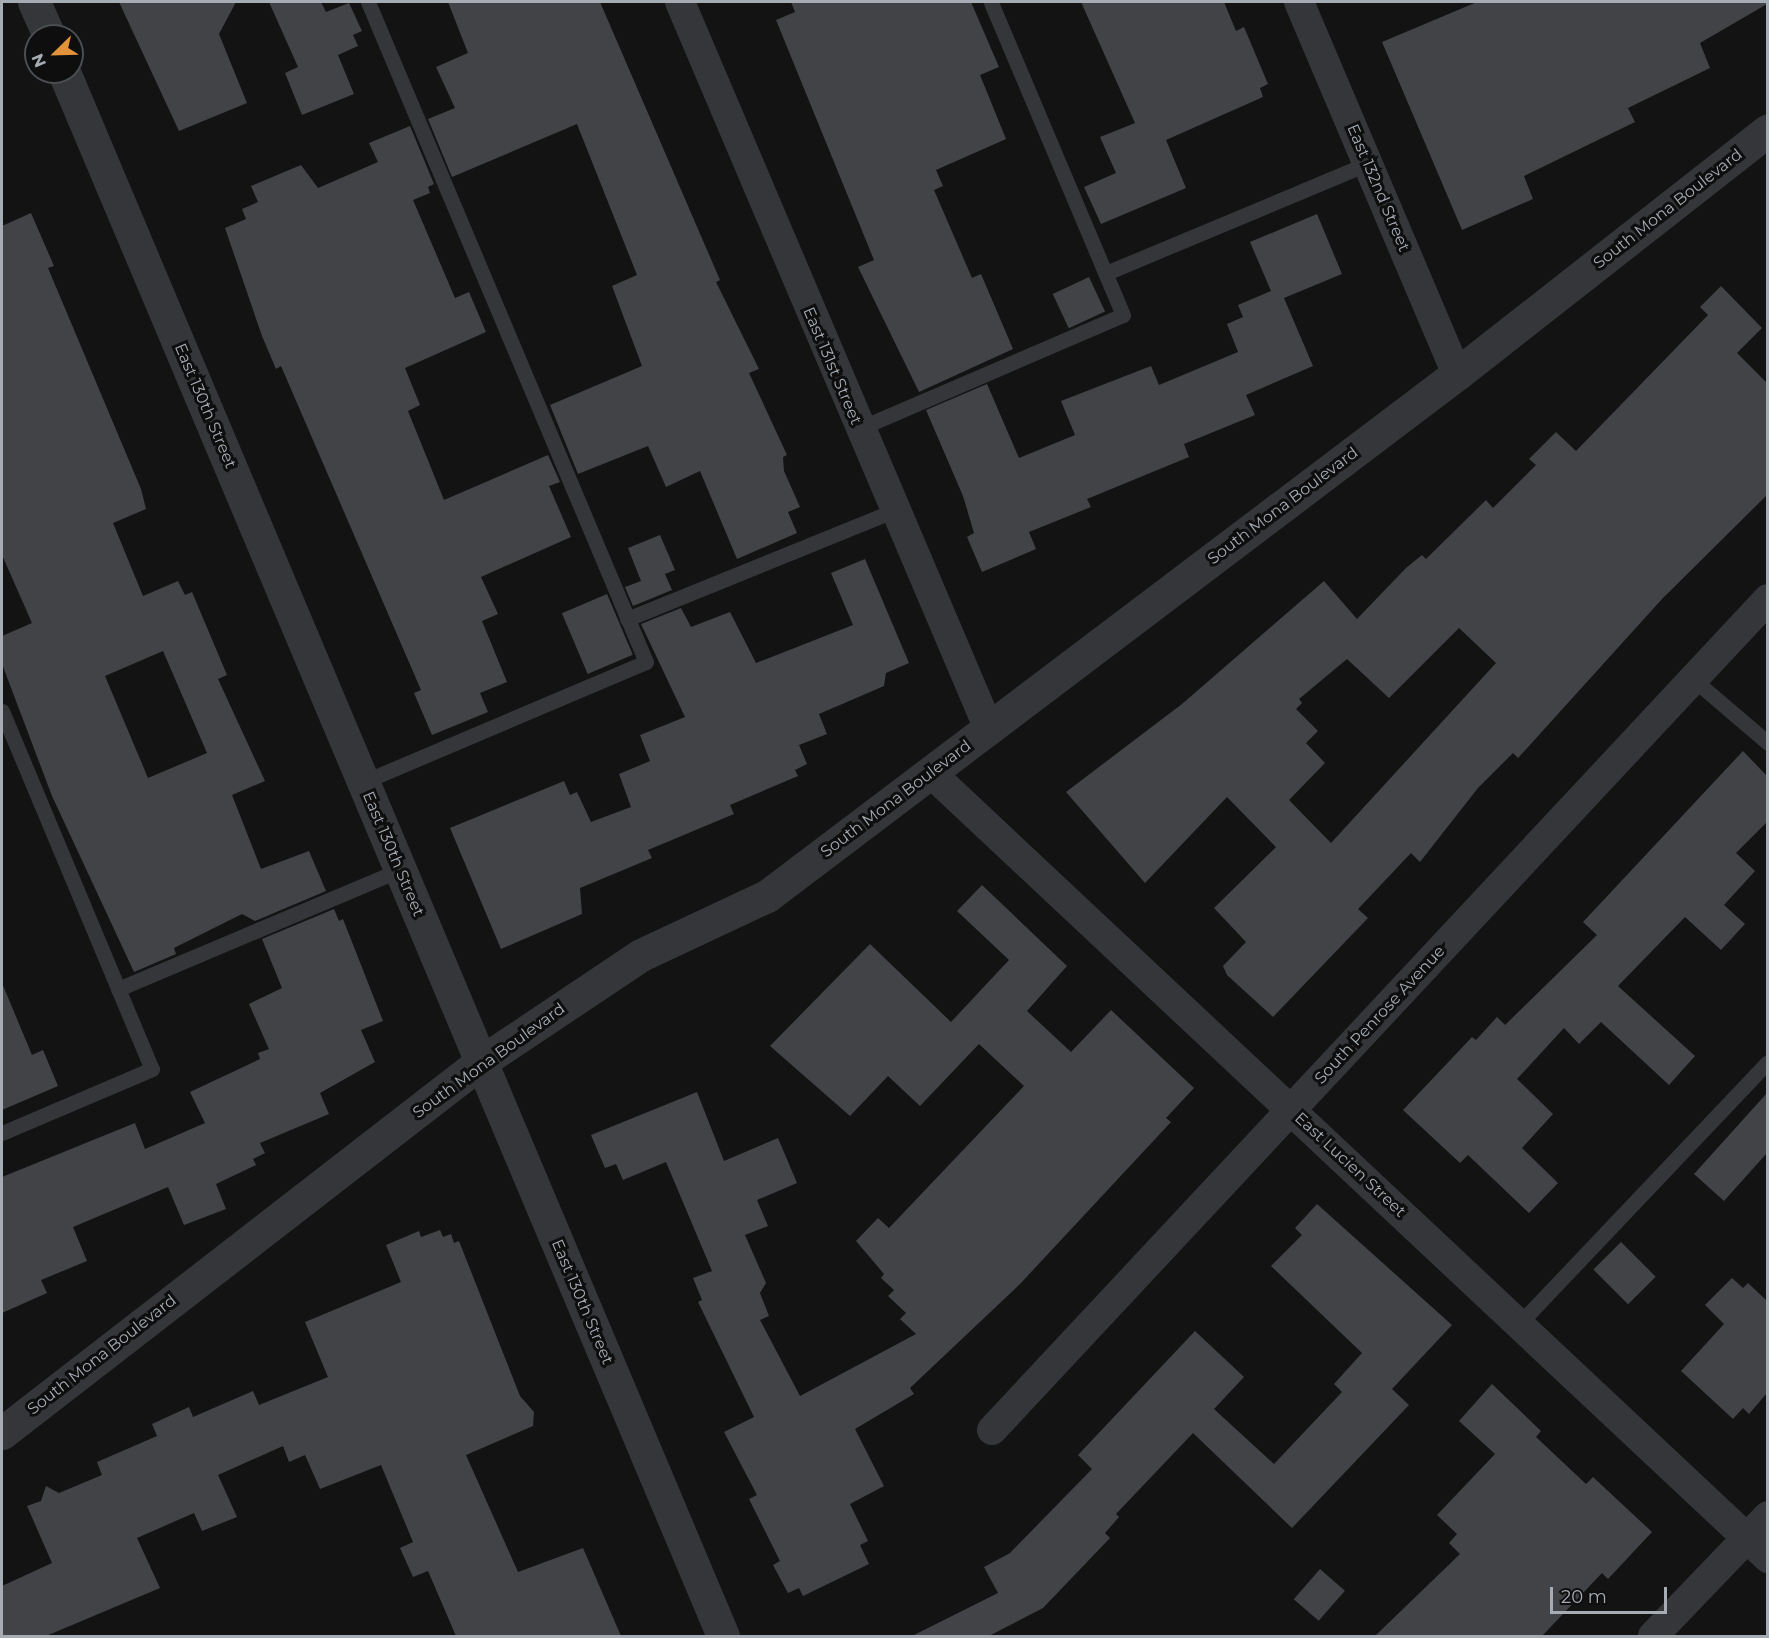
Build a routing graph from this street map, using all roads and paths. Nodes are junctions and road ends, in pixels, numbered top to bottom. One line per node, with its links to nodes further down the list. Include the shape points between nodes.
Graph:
1 (34, 2): 6 (street)
2 (368, 2): 15 (lane)
3 (680, 2): 12 (street, East 131st Street)
4 (991, 2): 10 (lane)
5 (1299, 2): 9 (street, East 132nd Street)
6 (44, 24)
7 (69, 84): 21 (street, East 130th Street)
8 (1767, 130): 11 (street, South Mona Boulevard)
9 (1367, 164): 10 (lane); 11 (street, East 132nd Street)
10 (1106, 273): 12 (lane, via 1123,315)
11 (1457, 374): 18 (street, South Mona Boulevard)
12 (858, 429): 13 (street, East 131st Street)
13 (893, 511): 15 (lane); 18 (street, East 131st Street)
14 (1767, 599): 16 (street, South Penrose Avenue)
15 (627, 619): 21 (lane, via 646,662)
16 (1693, 679): 19 (lane); 26 (street, South Penrose Avenue)
17 (2, 711): 23 (lane)
18 (989, 729): 20 (street, South Mona Boulevard)
19 (1767, 743)
20 (931, 773): 24 (street, South Mona Boulevard, via 767,896 641,955); 26 (street, East Lucien Street)
21 (363, 782): 22 (street, East 130th Street)
22 (400, 870): 23 (lane); 24 (street, East 130th Street)
23 (117, 989): 27 (lane, via 152,1069)
24 (481, 1062): 30 (street, South Mona Boulevard); 33 (street, East 130th Street)
25 (1767, 1062): 28 (lane)
26 (1292, 1110): 28 (street, East Lucien Street); 29 (street, South Penrose Avenue)
27 (2, 1133)
28 (1519, 1324): 32 (street, East Lucien Street)
29 (992, 1430)
30 (2, 1433)
31 (1767, 1516): 32 (street)
32 (1757, 1548): 34 (street)
33 (723, 1636)
34 (1653, 1636)

